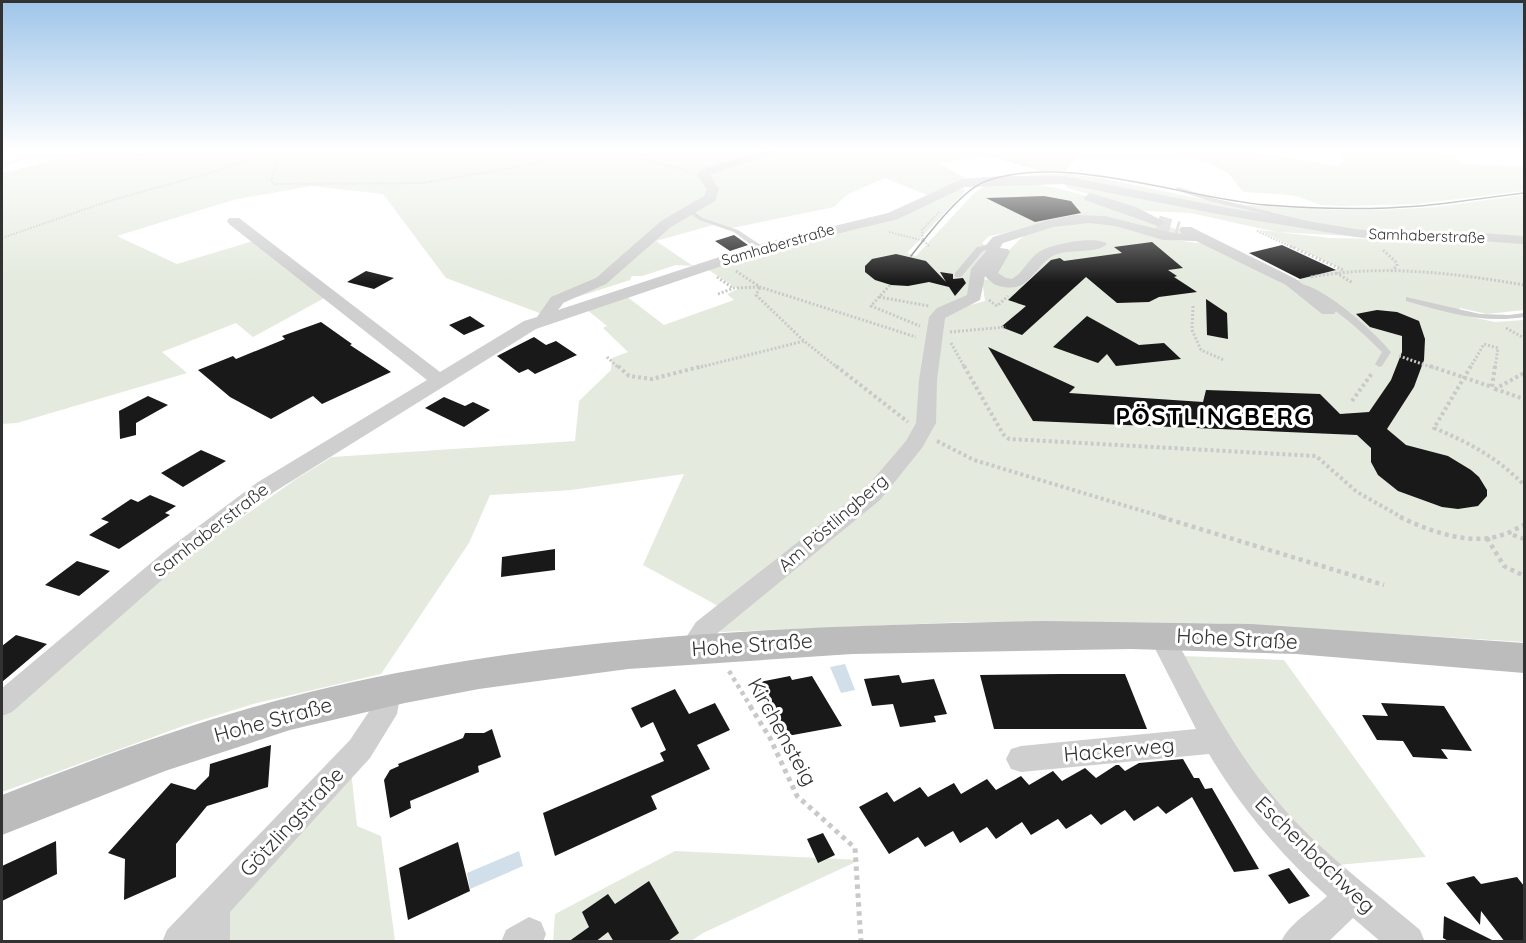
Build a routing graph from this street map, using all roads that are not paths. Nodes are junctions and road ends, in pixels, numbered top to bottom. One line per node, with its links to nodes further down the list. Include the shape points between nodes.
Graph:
1 (712, 195): 6 (street)
2 (938, 195): 16 (street, Samhaberstraße, via 902,213)
3 (1084, 195): 8 (street)
4 (1146, 195): 10 (street, Samhaberstraße)
5 (1196, 195): 10 (lane)
6 (689, 210): 16 (lane, via 701,219 736,231); 22 (street, via 666,224 604,279 557,300)
7 (234, 221): 24 (street, via 263,237)
8 (1158, 222)
9 (1179, 228): 12 (street)
10 (1332, 230): 13 (street, Samhaberstraße, via 1420,239)
11 (1012, 236): 12 (street, via 1074,219 1121,223 1167,238); 14 (street, via 990,269 992,277 1006,283 1022,281 1047,253); 15 (street)
12 (1199, 236): 18 (street)
13 (1524, 240)
14 (1100, 244)
15 (992, 246): 17 (lane, via 980,249); 26 (street, Am Pöstlingberg, via 994,250 976,272 974,297 937,317 928,410 922,433 877,489 705,629 698,639)
16 (761, 248): 22 (street, Samhaberstraße)
17 (958, 275)
18 (1292, 282): 20 (street); 23 (lane, via 1336,305 1358,322 1387,352)
19 (1409, 299): 21 (lane, via 1486,318)
20 (1328, 311)
21 (1524, 315)
22 (544, 319): 24 (street, Samhaberstraße)
23 (1379, 364)
24 (438, 380): 29 (street, Samhaberstraße, via 304,462 220,520)
25 (1161, 635): 26 (main road, Hohe Straße, via 868,639); 27 (main road, Hohe Straße); 30 (street, Eschenbachweg)
26 (710, 655): 28 (main road, Hohe Straße, via 524,667)
27 (1524, 658)
28 (387, 691): 32 (main road, Hohe Straße, via 194,742); 34 (street, Götzlingstraße, via 384,714 360,749)
29 (2, 704)
30 (1217, 741): 31 (street, Hackerweg); 33 (street, Eschenbachweg, via 1252,795)
31 (1021, 759)
32 (2, 815)
33 (1353, 894): 37 (street); 38 (street, Eschenbachweg)
34 (213, 906): 35 (street, Götzlingstraße); 36 (street)
35 (179, 942)
36 (212, 942)
37 (1298, 942)
38 (1408, 942)

